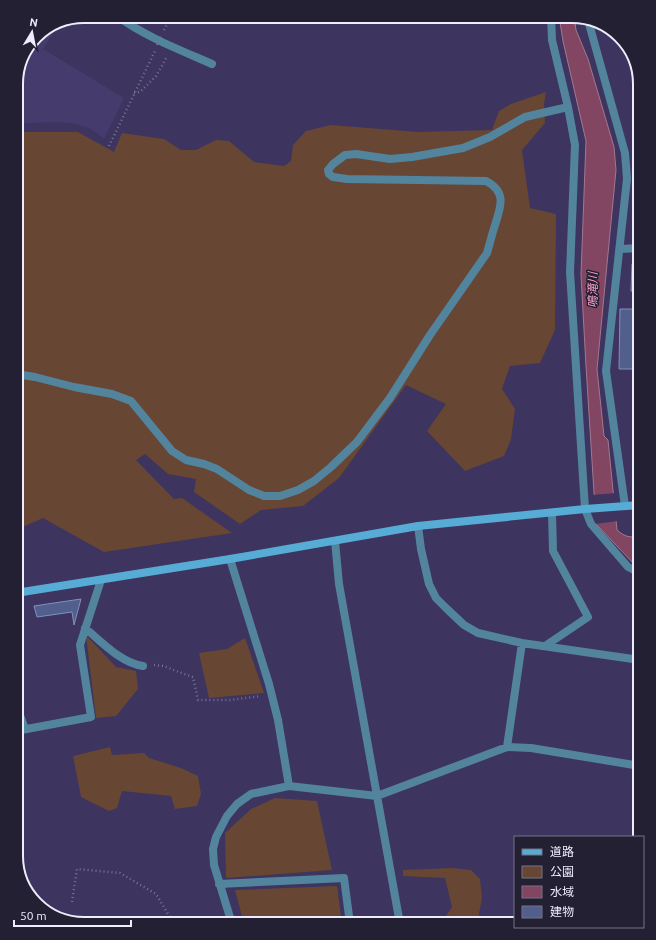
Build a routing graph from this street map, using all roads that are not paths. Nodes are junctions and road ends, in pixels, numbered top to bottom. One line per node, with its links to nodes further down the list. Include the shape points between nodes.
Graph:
1 (128, 23): 4 (street)
2 (551, 23): 5 (street, via 552,40)
3 (589, 25): 7 (street, via 625,153 627,179)
4 (212, 64)
5 (568, 107): 8 (street, via 525,117 490,137 463,148 390,159 345,155 328,170 334,177 347,180 486,181 499,192 501,201 487,253 390,398 357,442 314,481 298,490 280,496 264,496 249,490 217,469 186,460 172,451 130,401 112,394); 11 (street, via 575,145 570,272)
6 (633, 248): 7 (street)
7 (620, 249): 10 (street, via 606,371)
8 (23, 375)
9 (633, 506): 10 (street)
10 (622, 507): 11 (street)
11 (589, 509): 12 (street); 16 (street, via 591,524)
12 (552, 512): 13 (street); 21 (street, via 553,551 588,617)
13 (418, 526): 14 (street); 20 (street, via 429,584 436,598 464,625 478,633)
14 (335, 541): 15 (street); 29 (street, via 339,584)
15 (230, 559): 17 (street); 28 (street, via 272,695)
16 (633, 570)
17 (101, 580): 18 (street); 19 (street)
18 (23, 592)
19 (85, 628): 23 (street, via 123,659); 25 (street, via 80,645 91,717)
20 (522, 643): 21 (street); 26 (street)
21 (545, 646): 22 (street)
22 (633, 659)
23 (143, 666)
24 (23, 723): 25 (street)
25 (25, 729)
26 (507, 747): 27 (street, via 531,748); 29 (street)
27 (633, 765)
28 (289, 786): 29 (street); 30 (street, via 251,794 237,804 227,816 212,849)
29 (377, 796): 33 (street)
30 (219, 884): 31 (street); 32 (street, via 344,878)
31 (230, 917)
32 (349, 917)
33 (399, 917)

